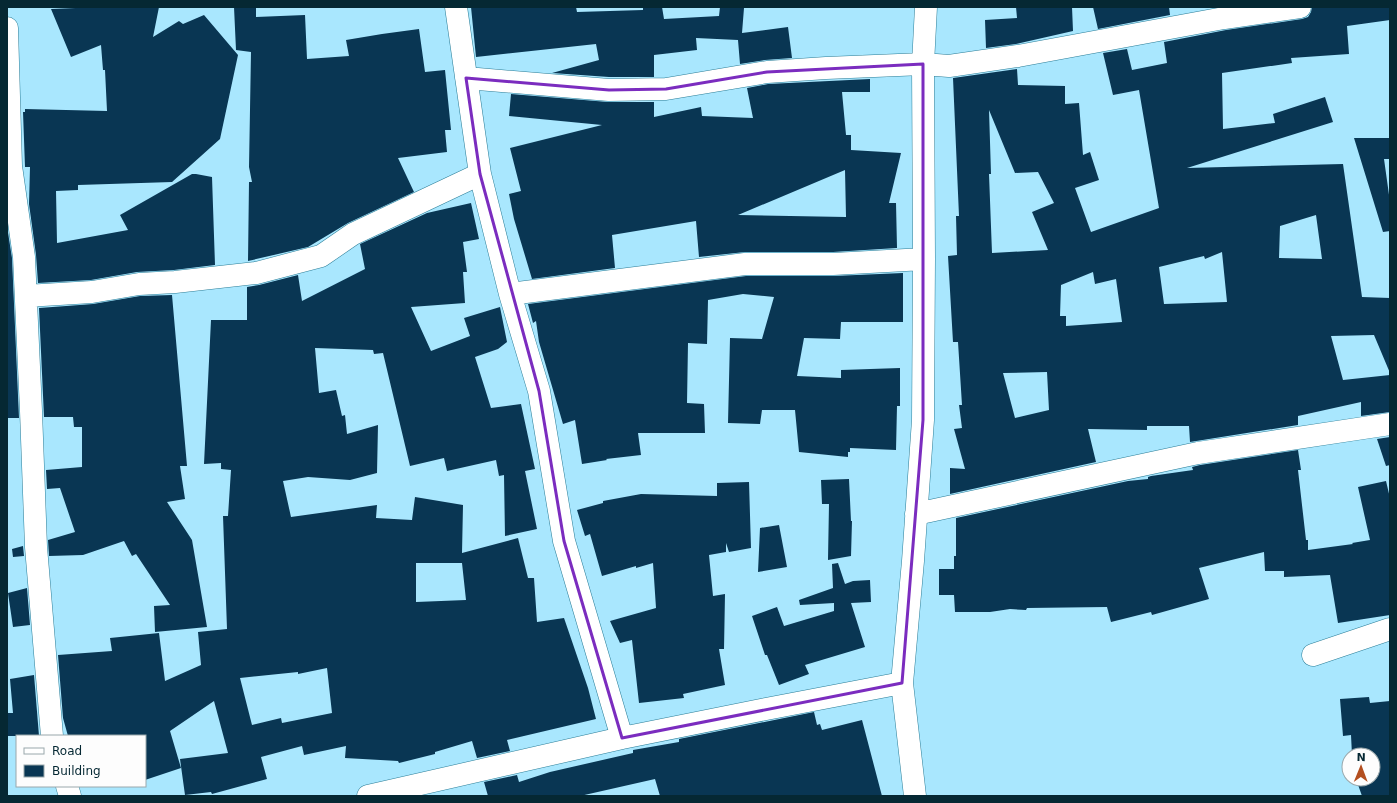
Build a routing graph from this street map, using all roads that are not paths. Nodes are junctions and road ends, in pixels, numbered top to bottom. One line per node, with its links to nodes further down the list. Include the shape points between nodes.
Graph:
1 (456, 7): 6 (street)
2 (926, 7): 5 (street)
3 (1300, 7): 5 (street, via 1224,18 1018,56 949,66)
4 (7, 28): 10 (street, via 11,166 24,257)
5 (924, 64): 6 (street, via 767,72 666,89 609,90); 8 (street)
6 (466, 78): 7 (street)
7 (480, 174): 9 (street); 10 (street, via 352,234 321,256 256,273 139,284 92,292)
8 (924, 259): 9 (street, via 833,264 745,264); 12 (street, via 923,420)
9 (510, 294): 17 (street, via 539,391 564,541)
10 (26, 296): 16 (street, via 36,547)
11 (1390, 424): 12 (street, via 1198,453)
12 (916, 514): 15 (street)
13 (1390, 629): 14 (street)
14 (1313, 655)
15 (902, 683): 17 (street); 19 (street)
16 (52, 735)
17 (622, 738): 18 (street)
18 (375, 795)
19 (915, 796)

